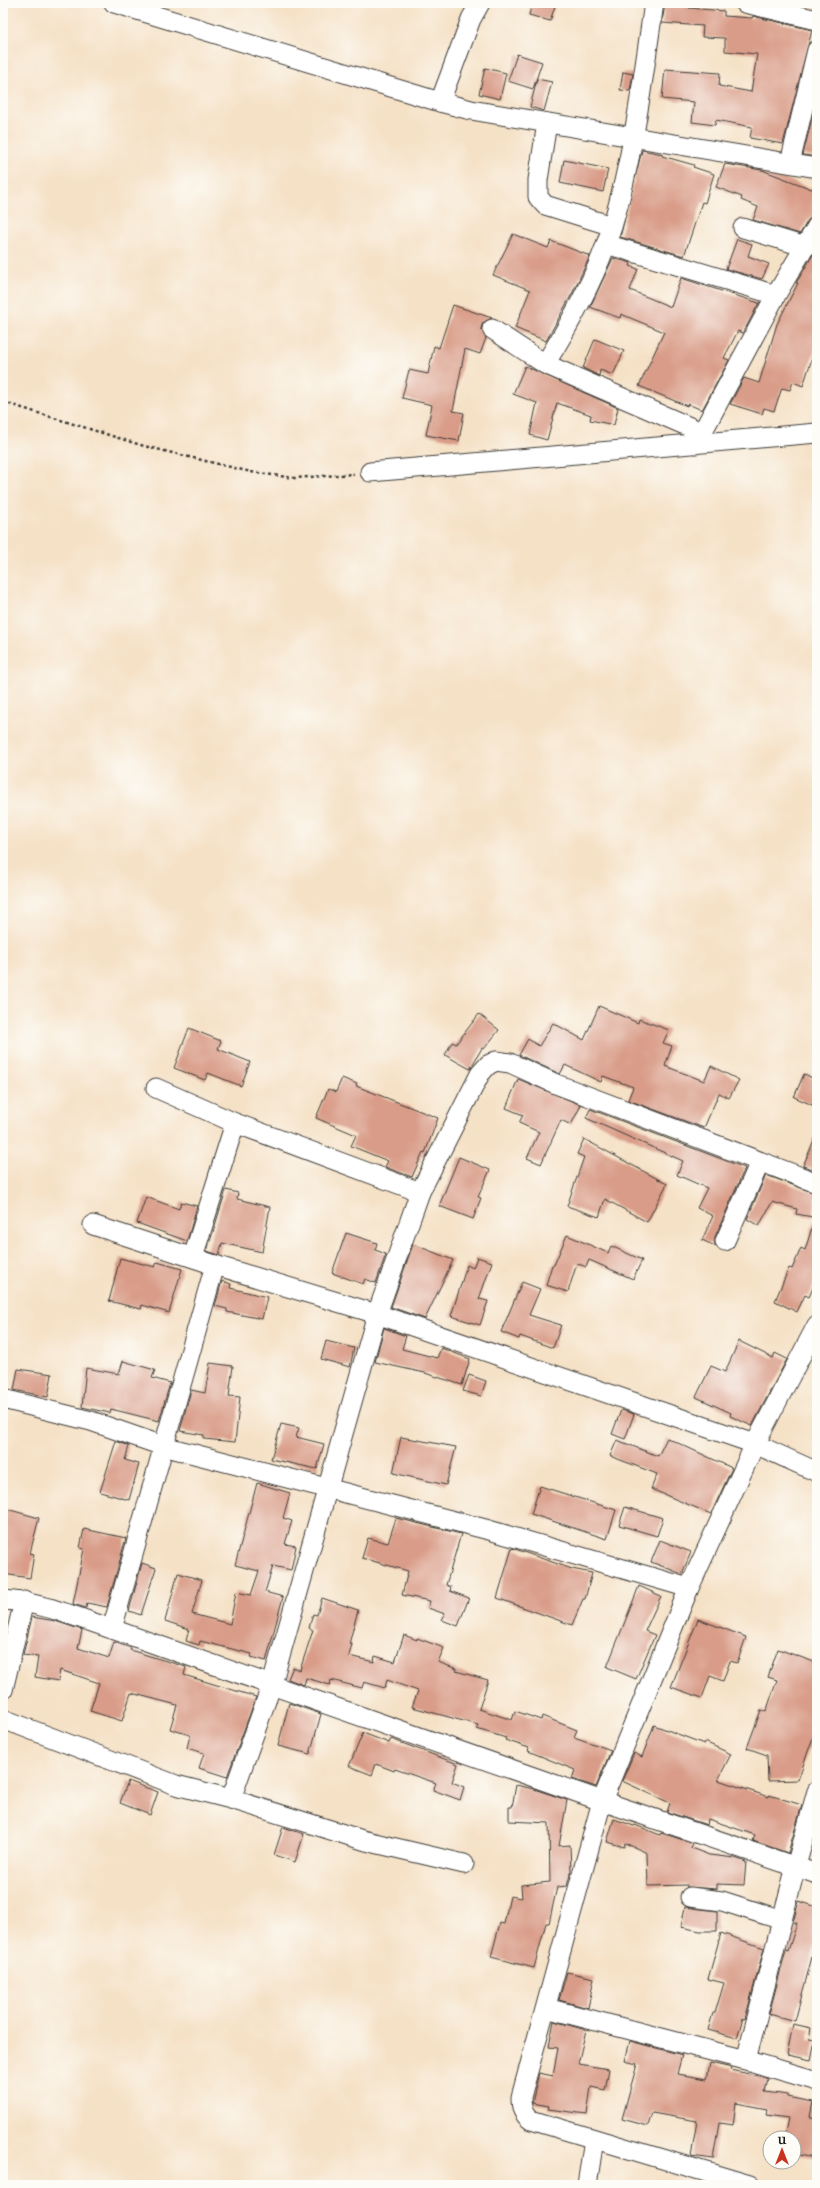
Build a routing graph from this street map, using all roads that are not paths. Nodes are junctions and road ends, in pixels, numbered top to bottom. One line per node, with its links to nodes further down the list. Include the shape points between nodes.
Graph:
1 (114, 3): 7 (street)
2 (480, 3): 7 (street, via 471,19)
3 (654, 3): 9 (street)
4 (745, 3): 5 (street)
5 (817, 20)
6 (817, 50): 10 (street)
7 (440, 102): 8 (street)
8 (547, 123): 9 (street); 12 (street, via 538,180 538,197 545,205)
9 (634, 137): 10 (street); 12 (street)
10 (790, 163): 11 (street)
11 (817, 168)
12 (612, 226): 15 (street)
13 (817, 226): 16 (street)
14 (743, 228): 16 (street)
15 (606, 244): 17 (street); 19 (street, via 578,308)
16 (806, 247): 17 (street)
17 (776, 295): 21 (street)
18 (492, 329): 19 (street)
19 (545, 364): 21 (street)
20 (817, 433): 21 (street)
21 (698, 438): 22 (street)
22 (370, 472)
23 (156, 1088): 24 (street)
24 (235, 1122): 27 (street); 30 (street)
25 (760, 1162): 26 (street); 27 (street, via 556,1084 510,1062 496,1061 488,1064 480,1074); 29 (street)
26 (817, 1183)
27 (420, 1192): 32 (street)
28 (93, 1224): 30 (street)
29 (725, 1241)
30 (193, 1257): 31 (street)
31 (215, 1265): 32 (street); 36 (street)
32 (377, 1314): 35 (street); 38 (street)
33 (817, 1325): 35 (street)
34 (3, 1399): 36 (street, via 91,1421)
35 (755, 1444): 37 (street); 39 (street)
36 (163, 1446): 38 (street); 42 (street)
37 (817, 1472)
38 (327, 1488): 39 (street, via 489,1530); 43 (street)
39 (689, 1588): 48 (street)
40 (3, 1600): 41 (street)
41 (24, 1601): 42 (street); 44 (street)
42 (112, 1629): 43 (street)
43 (272, 1684): 47 (street); 48 (street)
44 (3, 1690)
45 (3, 1719): 47 (street, via 176,1785)
46 (817, 1791): 50 (street)
47 (231, 1799): 49 (street, via 366,1841)
48 (602, 1801): 50 (street); 54 (street)
49 (464, 1864)
50 (796, 1866): 51 (street); 53 (street)
51 (817, 1874)
52 (690, 1897): 53 (street, via 722,1901)
53 (782, 1920): 55 (street)
54 (546, 2008): 55 (street); 57 (street, via 521,2097 522,2109 531,2120)
55 (746, 2060): 56 (street)
56 (817, 2081)
57 (594, 2139): 58 (street); 59 (street)
58 (587, 2185)
59 (750, 2185)

